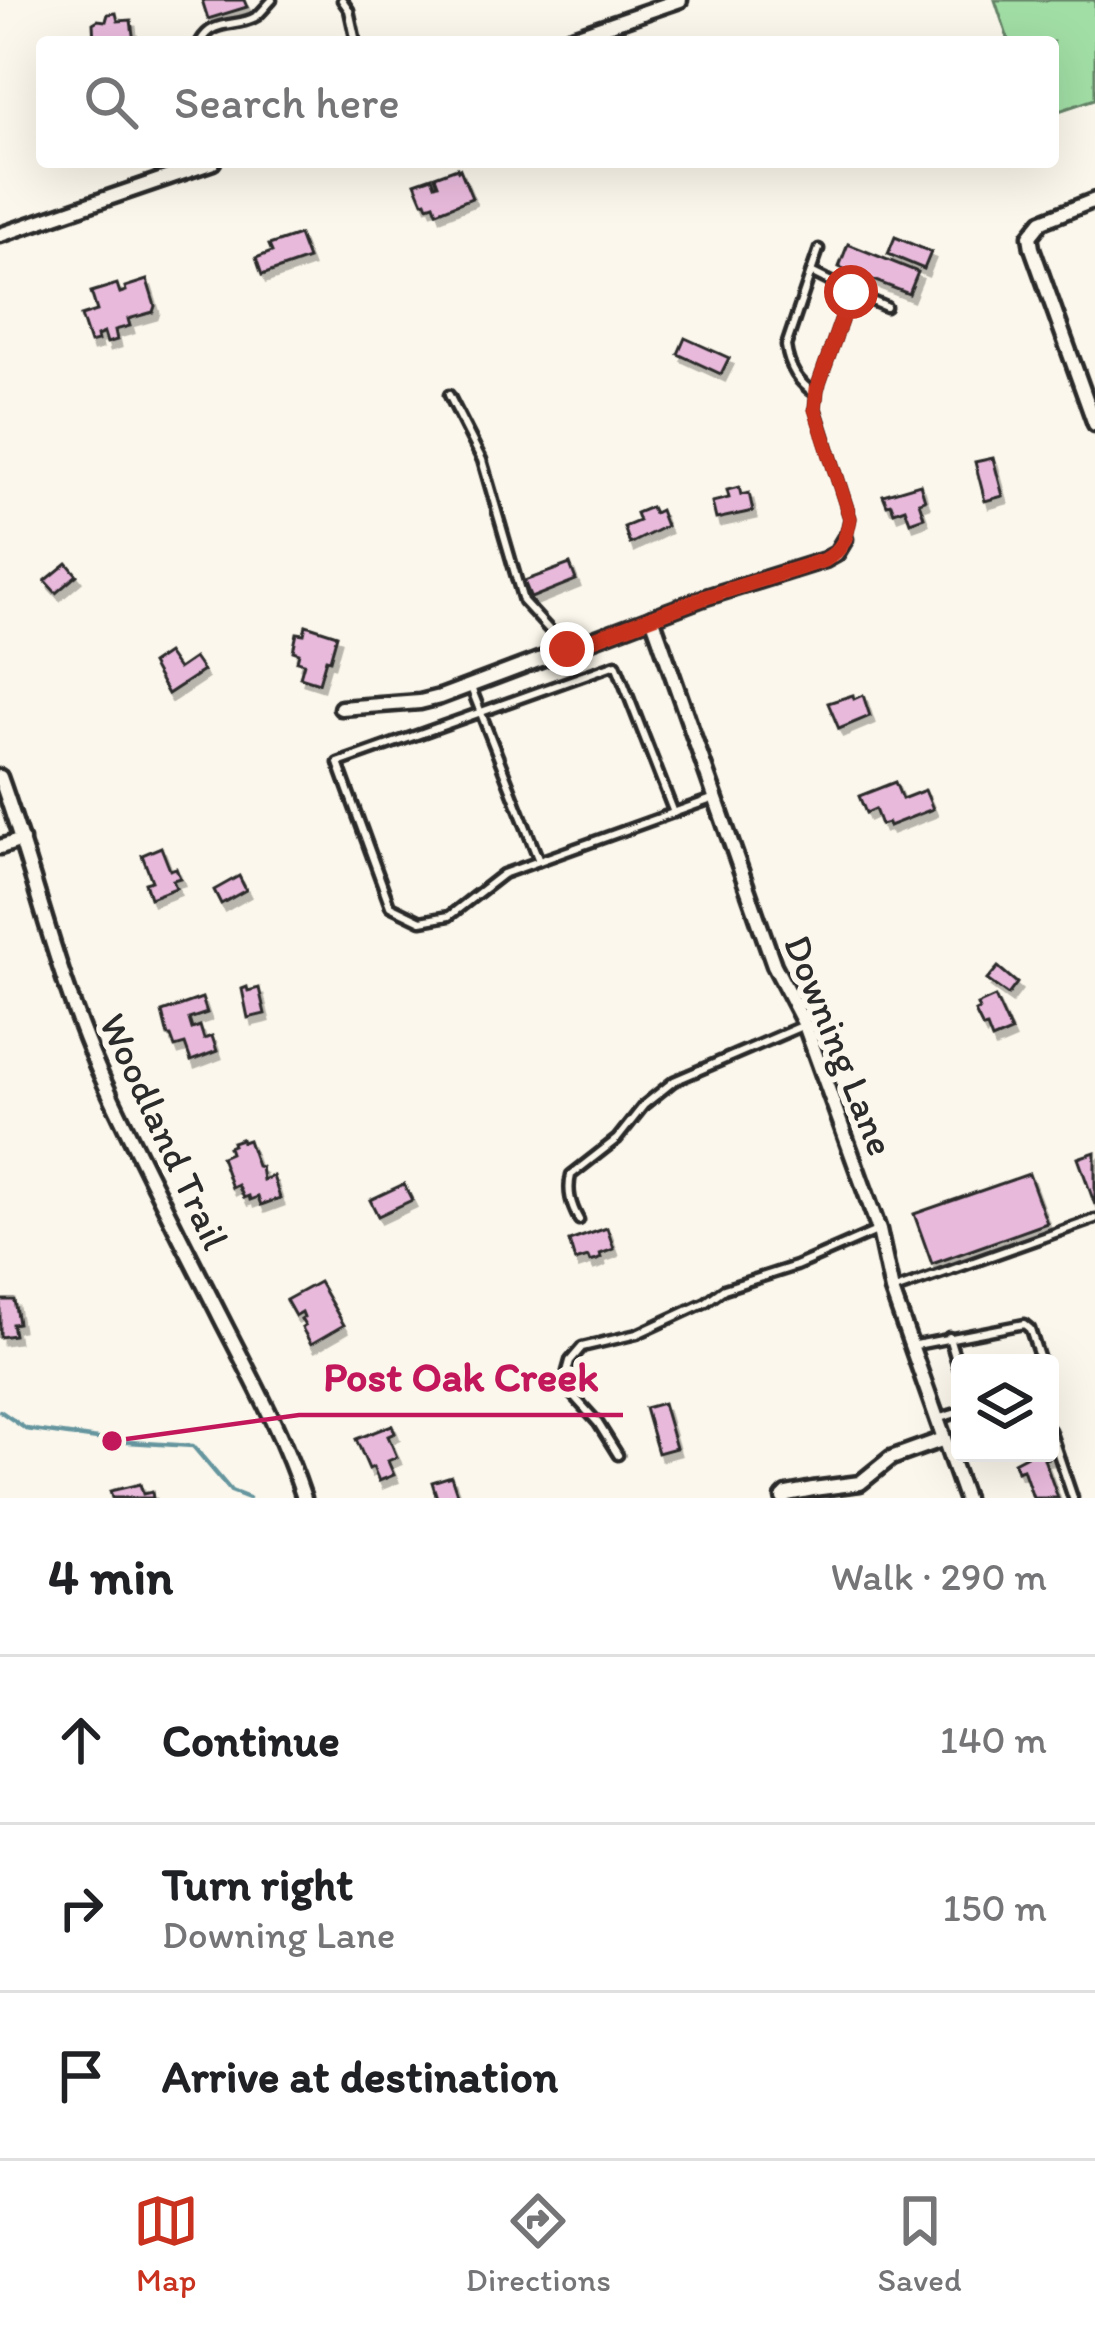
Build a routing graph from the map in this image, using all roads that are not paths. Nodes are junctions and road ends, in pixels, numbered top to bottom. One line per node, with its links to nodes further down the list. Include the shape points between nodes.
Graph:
1 (272, 0): 4 (lane, via 254,19)
2 (342, 0): 5 (lane)
3 (680, 0): 6 (street)
4 (203, 36)
5 (355, 36)
6 (575, 36)
7 (195, 168): 9 (street)
8 (1095, 200): 14 (street, via 1056,214 1030,236)
9 (0, 235)
10 (819, 249): 11 (lane)
11 (811, 272): 12 (lane); 15 (lane, via 786,346 801,385)
12 (851, 292): 13 (lane); 15 (lane)
13 (886, 307)
14 (1089, 390): 17 (street)
15 (816, 394): 18 (lane, via 850,518)
16 (449, 395): 20 (lane, via 482,460 523,601)
17 (1095, 424)
18 (845, 539): 19 (street, via 825,560)
19 (652, 617): 20 (street); 25 (street, Downing Lane)
20 (567, 649): 21 (street)
21 (470, 684): 22 (street, via 420,702); 23 (lane)
22 (341, 708)
23 (480, 711): 26 (lane, via 616,664); 29 (lane); 29 (lane, via 338,763 390,906 421,921 449,916 503,874)
24 (0, 777): 27 (street, Woodland Trail)
25 (716, 798): 26 (lane); 30 (street, Downing Lane, via 774,965)
26 (674, 813): 29 (lane)
27 (22, 840): 28 (street); 44 (street, Woodland Trail, via 99,1070)
28 (0, 847)
29 (538, 861)
30 (805, 1025): 32 (lane, via 658,1093 571,1175); 33 (street, Downing Lane)
31 (1095, 1219): 34 (lane)
32 (579, 1220)
33 (879, 1230): 34 (street, Downing Lane); 42 (lane, via 724,1288 637,1334 582,1347 565,1379)
34 (892, 1291): 36 (street, Downing Lane)
35 (949, 1337): 36 (lane); 37 (lane); 38 (lane, via 1024,1324)
36 (911, 1346): 40 (street, Downing Lane)
37 (954, 1354)
38 (1038, 1354)
39 (951, 1415): 40 (lane)
40 (938, 1419): 41 (street, Downing Lane)
41 (944, 1439): 45 (street, via 891,1458 860,1483); 46 (street, Downing Lane)
42 (618, 1455)
43 (1059, 1457): 47 (lane)
44 (304, 1498)
45 (783, 1498)
46 (965, 1498)
47 (1073, 1498)

